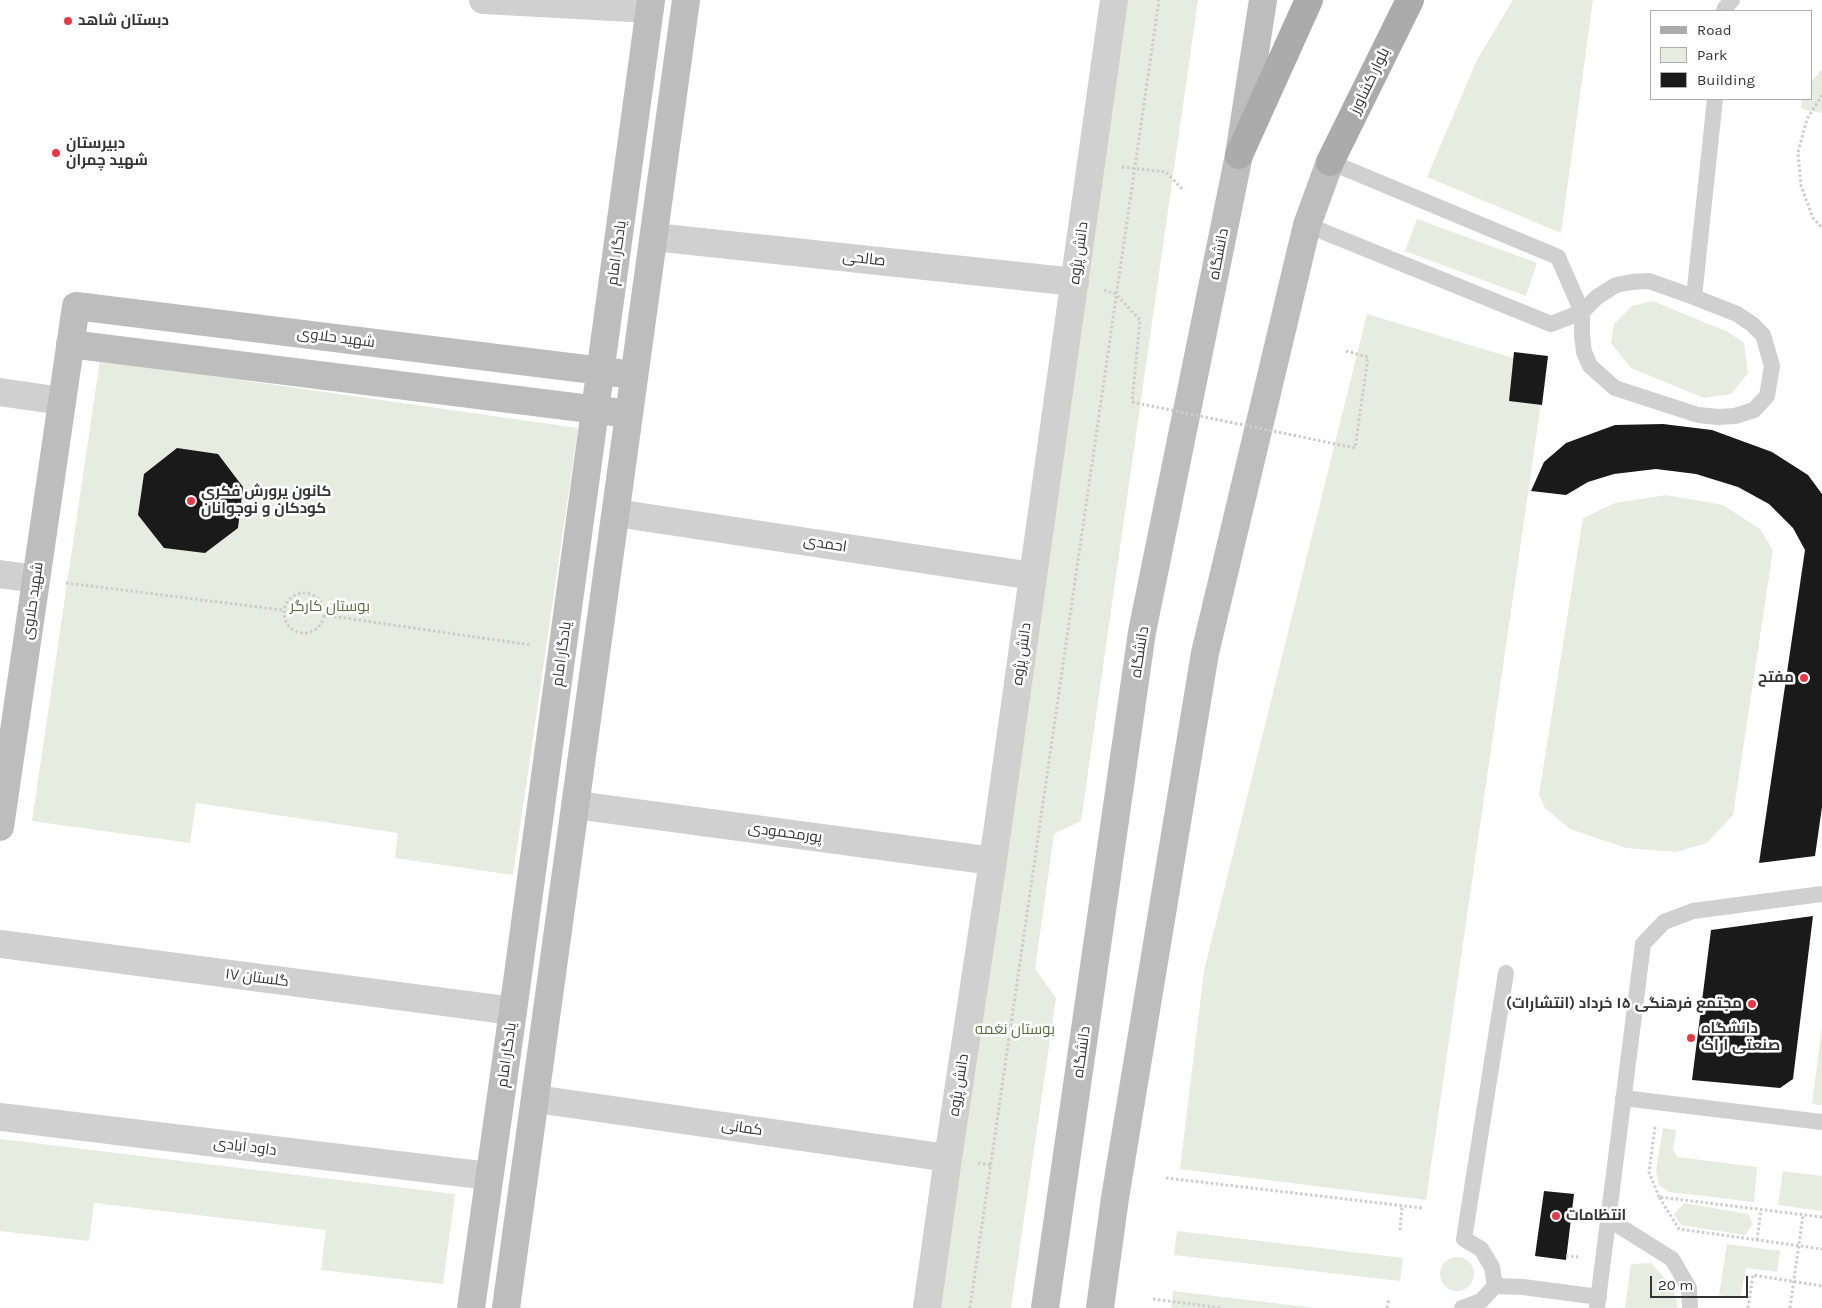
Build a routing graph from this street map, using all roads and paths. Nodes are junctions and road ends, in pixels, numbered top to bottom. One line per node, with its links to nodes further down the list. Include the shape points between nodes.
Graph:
1 (483, 0): 9 (street)
2 (686, 0): 20 (street)
3 (1114, 0): 15 (street, دانش پژوه)
4 (1159, 0): 16 (path)
5 (1263, 0): 13 (street, دانشگاه)
6 (1309, 0): 13 (main road)
7 (1410, 0): 14 (main road, بلوار کشاورز)
8 (1732, 0): 10 (lane)
9 (651, 5): 28 (street, یادگار امام)
10 (1724, 10)
11 (1822, 95): 19 (path, via 1806,119 1798,152 1801,186 1813,218)
12 (1715, 100): 23 (lane)
13 (1238, 155): 81 (street, دانشگاه, via 1142,632)
14 (1330, 162): 18 (street); 24 (lane, via 1558,257)
15 (1092, 163): 16 (path); 21 (street, دانش پژوه)
16 (1135, 168): 17 (path, via 1166,172); 22 (path)
17 (1184, 191)
18 (1307, 225): 24 (lane, via 1551,324); 82 (street, via 1205,653 1115,1198)
19 (1822, 228)
20 (654, 237): 21 (street, صالحی); 30 (street)
21 (1074, 282): 37 (street, دانش پژوه)
22 (1116, 294): 27 (path, bridge, via 1140,320 1132,402 1355,448 1368,357); 80 (path)
23 (1694, 298): 24 (lane, via 1650,281 1632,282 1616,285); 24 (lane, via 1738,314 1763,336 1772,375 1767,396 1754,410 1735,416 1698,415 1615,388 1590,366 1584,352)
24 (1582, 312)
25 (318, 336): 26 (street, شهید حلاوی, via 76,306); 28 (street, شهید حلاوی); 29 (street)
26 (70, 344): 29 (street); 32 (street, شهید حلاوی)
27 (1346, 351)
28 (600, 371): 30 (street, شهید حلاوی); 33 (street, یادگار امام)
29 (314, 374): 33 (street)
30 (635, 375): 34 (street)
31 (0, 392): 32 (street)
32 (62, 401): 38 (street, شهید حلاوی)
33 (596, 410): 34 (street); 41 (street, یادگار امام)
34 (629, 415): 35 (street)
35 (616, 513): 37 (street, احمدی); 43 (street)
36 (0, 574): 38 (street)
37 (1033, 576): 45 (street, دانش پژوه)
38 (36, 579): 39 (path); 42 (street, شهید حلاوی)
39 (283, 610): 40 (path, via 293,595 311,594 323,606); 40 (path, via 288,628 296,633 315,631)
40 (324, 615): 41 (path)
41 (562, 649): 49 (street, یادگار امام)
42 (3, 782): 44 (street, شهید حلاوی)
43 (576, 804): 45 (street, پورمحمودی); 51 (street)
44 (0, 827)
45 (994, 861): 55 (street, دانش پژوه)
46 (1822, 894): 50 (lane, via 1693,910 1664,922 1642,944)
47 (0, 944): 49 (street, گلستان ۱۷)
48 (1506, 973): 72 (lane, via 1464,1239 1481,1249 1492,1267)
49 (513, 1011): 56 (street, یادگار امام)
50 (1623, 1098): 54 (lane); 64 (lane)
51 (536, 1099): 55 (street, کمانی); 78 (street)
52 (0, 1117): 56 (street, داود آبادی)
53 (1657, 1118): 58 (path, via 1649,1172)
54 (1822, 1122)
55 (948, 1158): 79 (street, دانش پژوه)
56 (489, 1176): 77 (street, یادگار امام)
57 (1166, 1178): 59 (path)
58 (1659, 1197): 61 (path); 66 (path, via 1680,1229)
59 (1402, 1206): 60 (path); 65 (path)
60 (1422, 1208)
61 (1761, 1210): 62 (path); 66 (path)
62 (1803, 1214): 63 (path); 67 (path)
63 (1822, 1217)
64 (1608, 1219): 76 (lane); 86 (lane, via 1672,1259 1689,1288)
65 (1400, 1230)
66 (1757, 1240): 67 (path)
67 (1799, 1246): 68 (path); 71 (path)
68 (1822, 1248)
69 (1566, 1256): 70 (path)
70 (1584, 1258)
71 (1794, 1282): 73 (path); 87 (path, via 1753,1275); 88 (path)
72 (1495, 1286): 76 (lane, via 1523,1287); 85 (lane, via 1481,1301)
73 (1822, 1286)
74 (1153, 1299): 83 (path)
75 (1389, 1299): 84 (path)
76 (1598, 1303)
77 (471, 1308)
78 (506, 1308)
79 (927, 1308)
80 (970, 1308)
81 (1045, 1308)
82 (1100, 1308)
83 (1222, 1308)
84 (1388, 1308)
85 (1462, 1308)
86 (1690, 1308)
87 (1748, 1308)
88 (1790, 1308)

